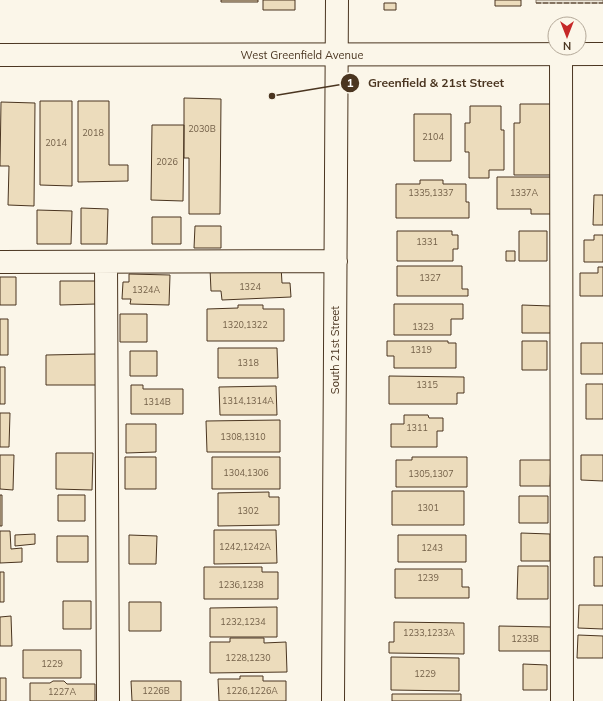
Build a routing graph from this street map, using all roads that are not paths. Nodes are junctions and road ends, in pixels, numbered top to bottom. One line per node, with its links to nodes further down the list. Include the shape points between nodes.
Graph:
1 (337, 0): 6 (street, South 21st Street)
2 (547, 54): 6 (street, West Greenfield Avenue)
3 (587, 54): 4 (street, West Greenfield Avenue)
4 (603, 54)
5 (0, 55): 6 (street, West Greenfield Avenue)
6 (337, 55): 10 (street, South 21st Street)
7 (561, 56): 13 (street)
8 (0, 262): 9 (street)
9 (106, 262): 10 (street); 11 (street)
10 (336, 262): 12 (street, South 21st Street)
11 (108, 701)
12 (334, 701)
13 (562, 701)

